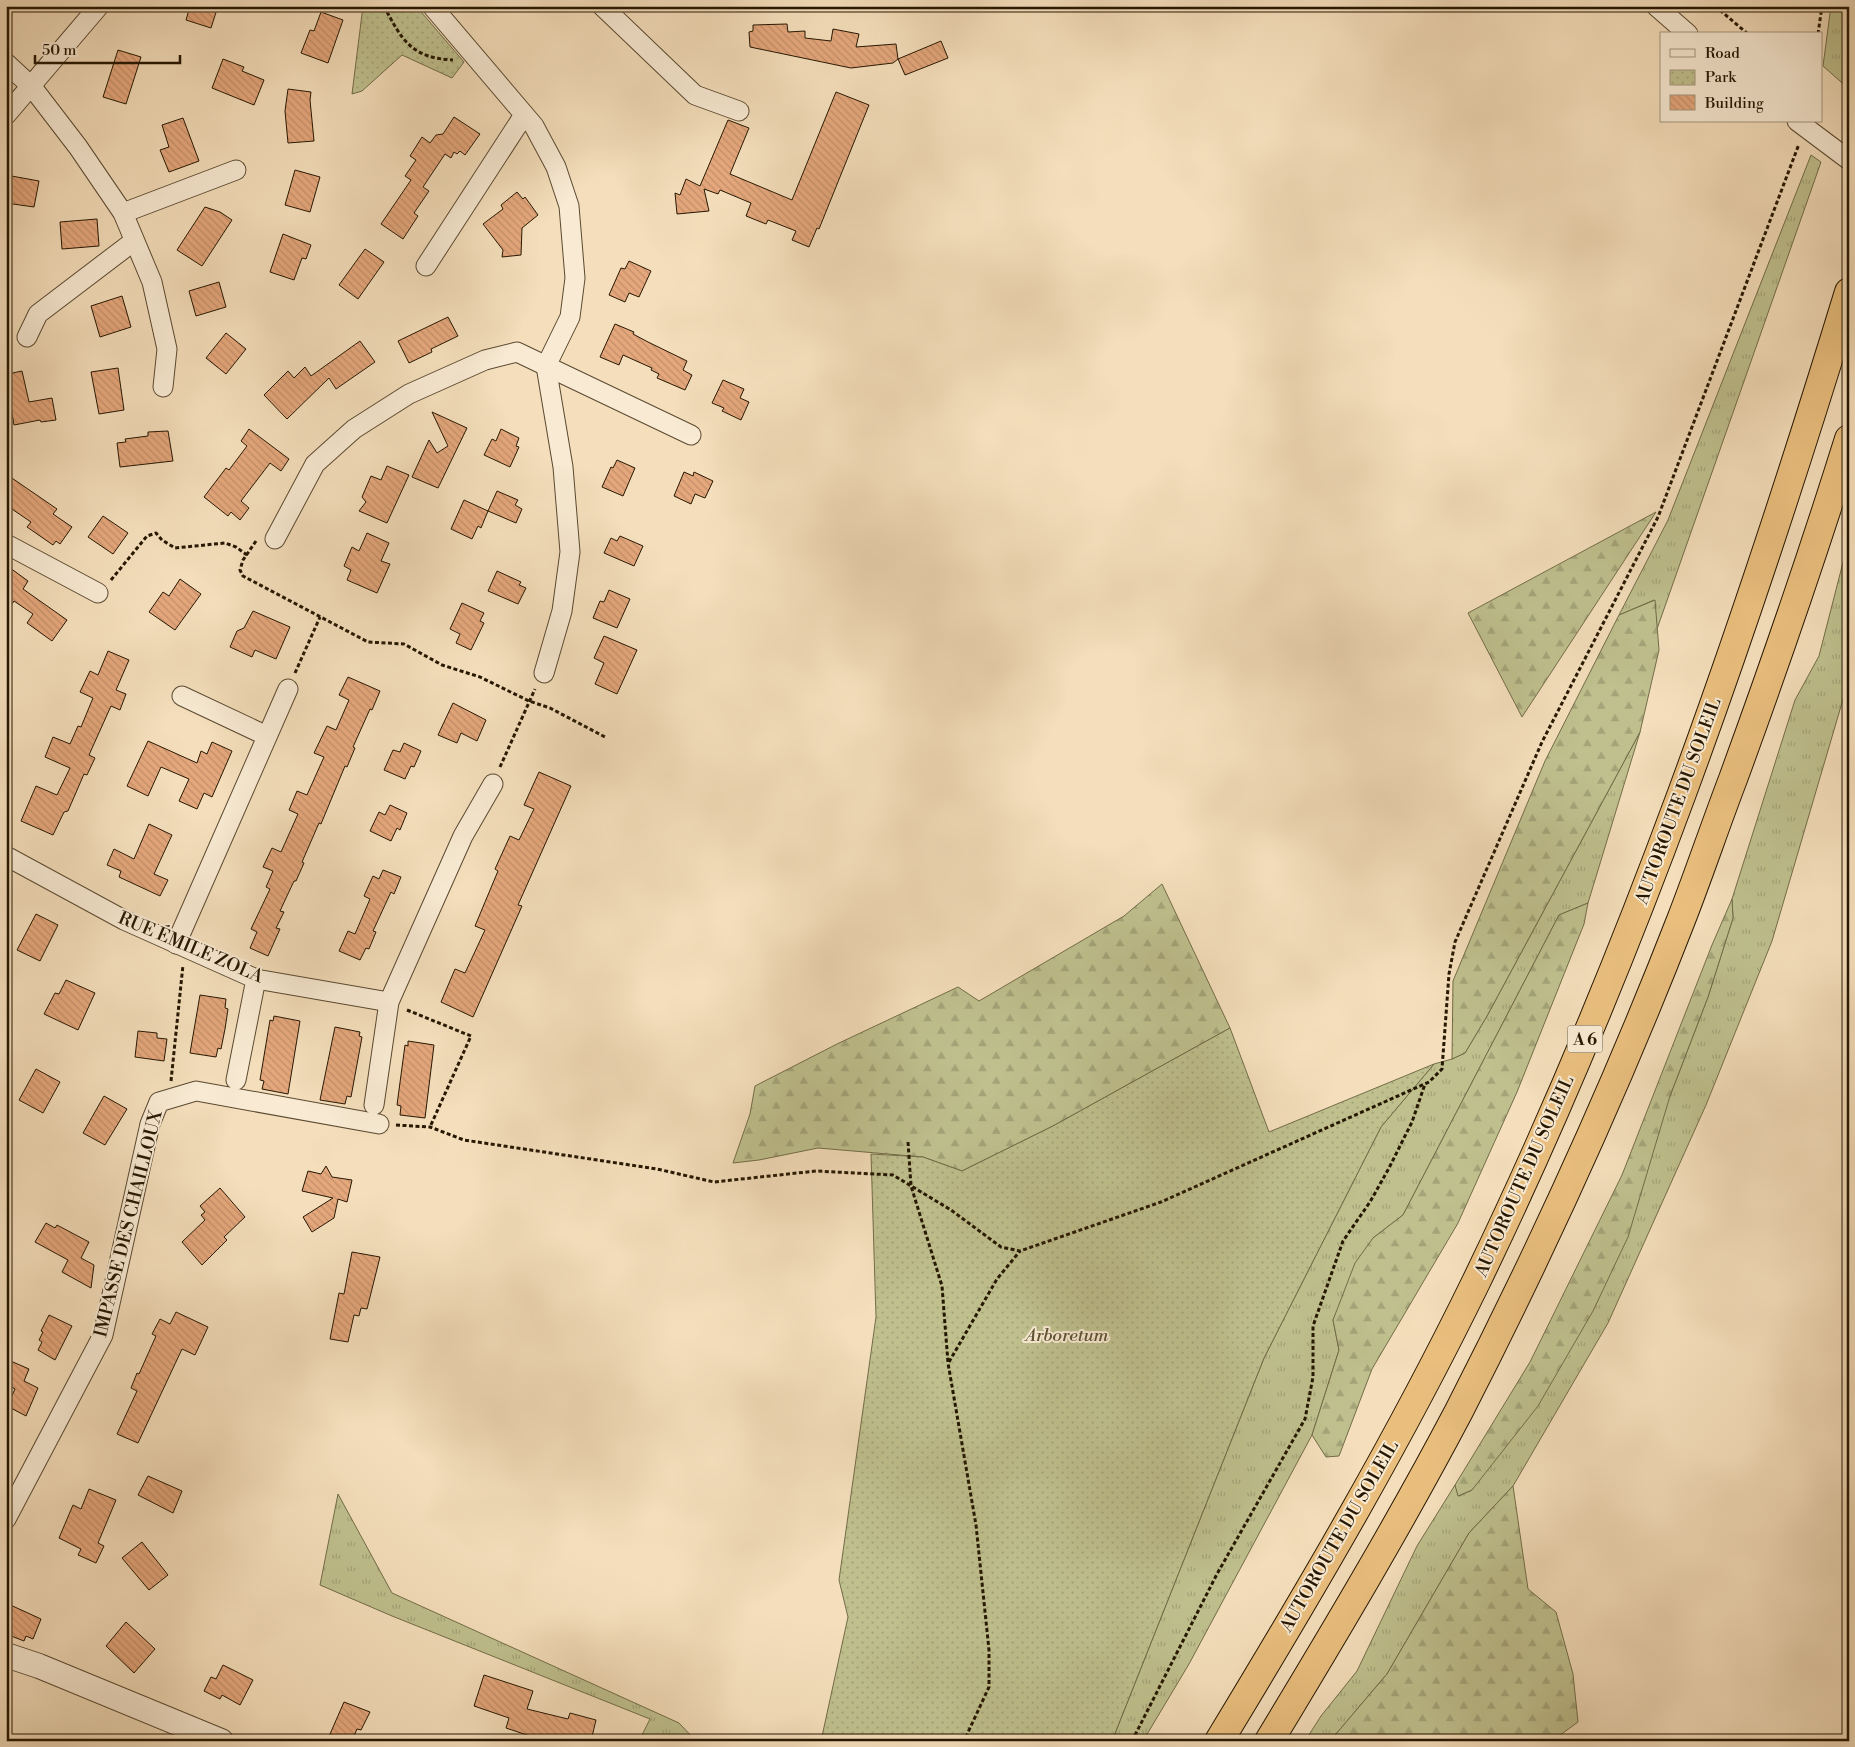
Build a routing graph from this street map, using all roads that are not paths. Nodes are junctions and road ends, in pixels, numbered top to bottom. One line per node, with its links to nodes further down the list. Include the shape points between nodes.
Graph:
1 (99, 6): 7 (street)
2 (432, 6): 10 (street)
3 (602, 6): 8 (street, via 695,95)
4 (1656, 6): 5 (street)
5 (1686, 32)
6 (6, 63): 7 (street)
7 (32, 87): 9 (street); 14 (street)
8 (739, 111)
9 (6, 115)
10 (524, 115): 16 (street); 19 (street, via 534,126 556,167 569,206 575,278 570,317)
11 (1801, 124): 12 (street)
12 (1849, 160)
13 (236, 170): 14 (street)
14 (123, 213): 15 (street)
15 (134, 241): 18 (street, via 38,314); 20 (street, via 152,282 166,349)
16 (426, 266)
17 (1849, 292): 41 (highway, AUTOROUTE DU SOLEIL / A 6, via 1738,638 1638,910 1536,1152 1471,1291 1367,1491)
18 (27, 337)
19 (546, 366): 21 (street); 23 (street, via 517,352 485,360 409,394 354,430 315,464); 26 (street, via 563,466 570,552 562,612)
20 (163, 387)
21 (691, 434)
22 (1849, 439): 42 (highway, A 6, via 1776,660 1681,919 1580,1160 1453,1421 1358,1594)
23 (275, 539)
24 (6, 544): 25 (street)
25 (98, 592)
26 (544, 673)
27 (288, 689): 29 (street)
28 (182, 696): 29 (street)
29 (267, 736): 32 (street)
30 (492, 784): 34 (street, via 463,836)
31 (6, 856): 32 (street, RUE ÉMILE ZOLA, via 124,920)
32 (180, 946): 33 (street, RUE ÉMILE ZOLA)
33 (256, 979): 34 (street, RUE ÉMILE ZOLA); 35 (street)
34 (389, 1002): 36 (street)
35 (236, 1080)
36 (374, 1106)
37 (379, 1124): 38 (street, IMPASSE DES CHAILLOUX, via 196,1091 159,1102 150,1124 103,1335)
38 (6, 1519)
39 (6, 1654): 40 (street)
40 (221, 1741)
41 (1219, 1741)
42 (1269, 1741)

